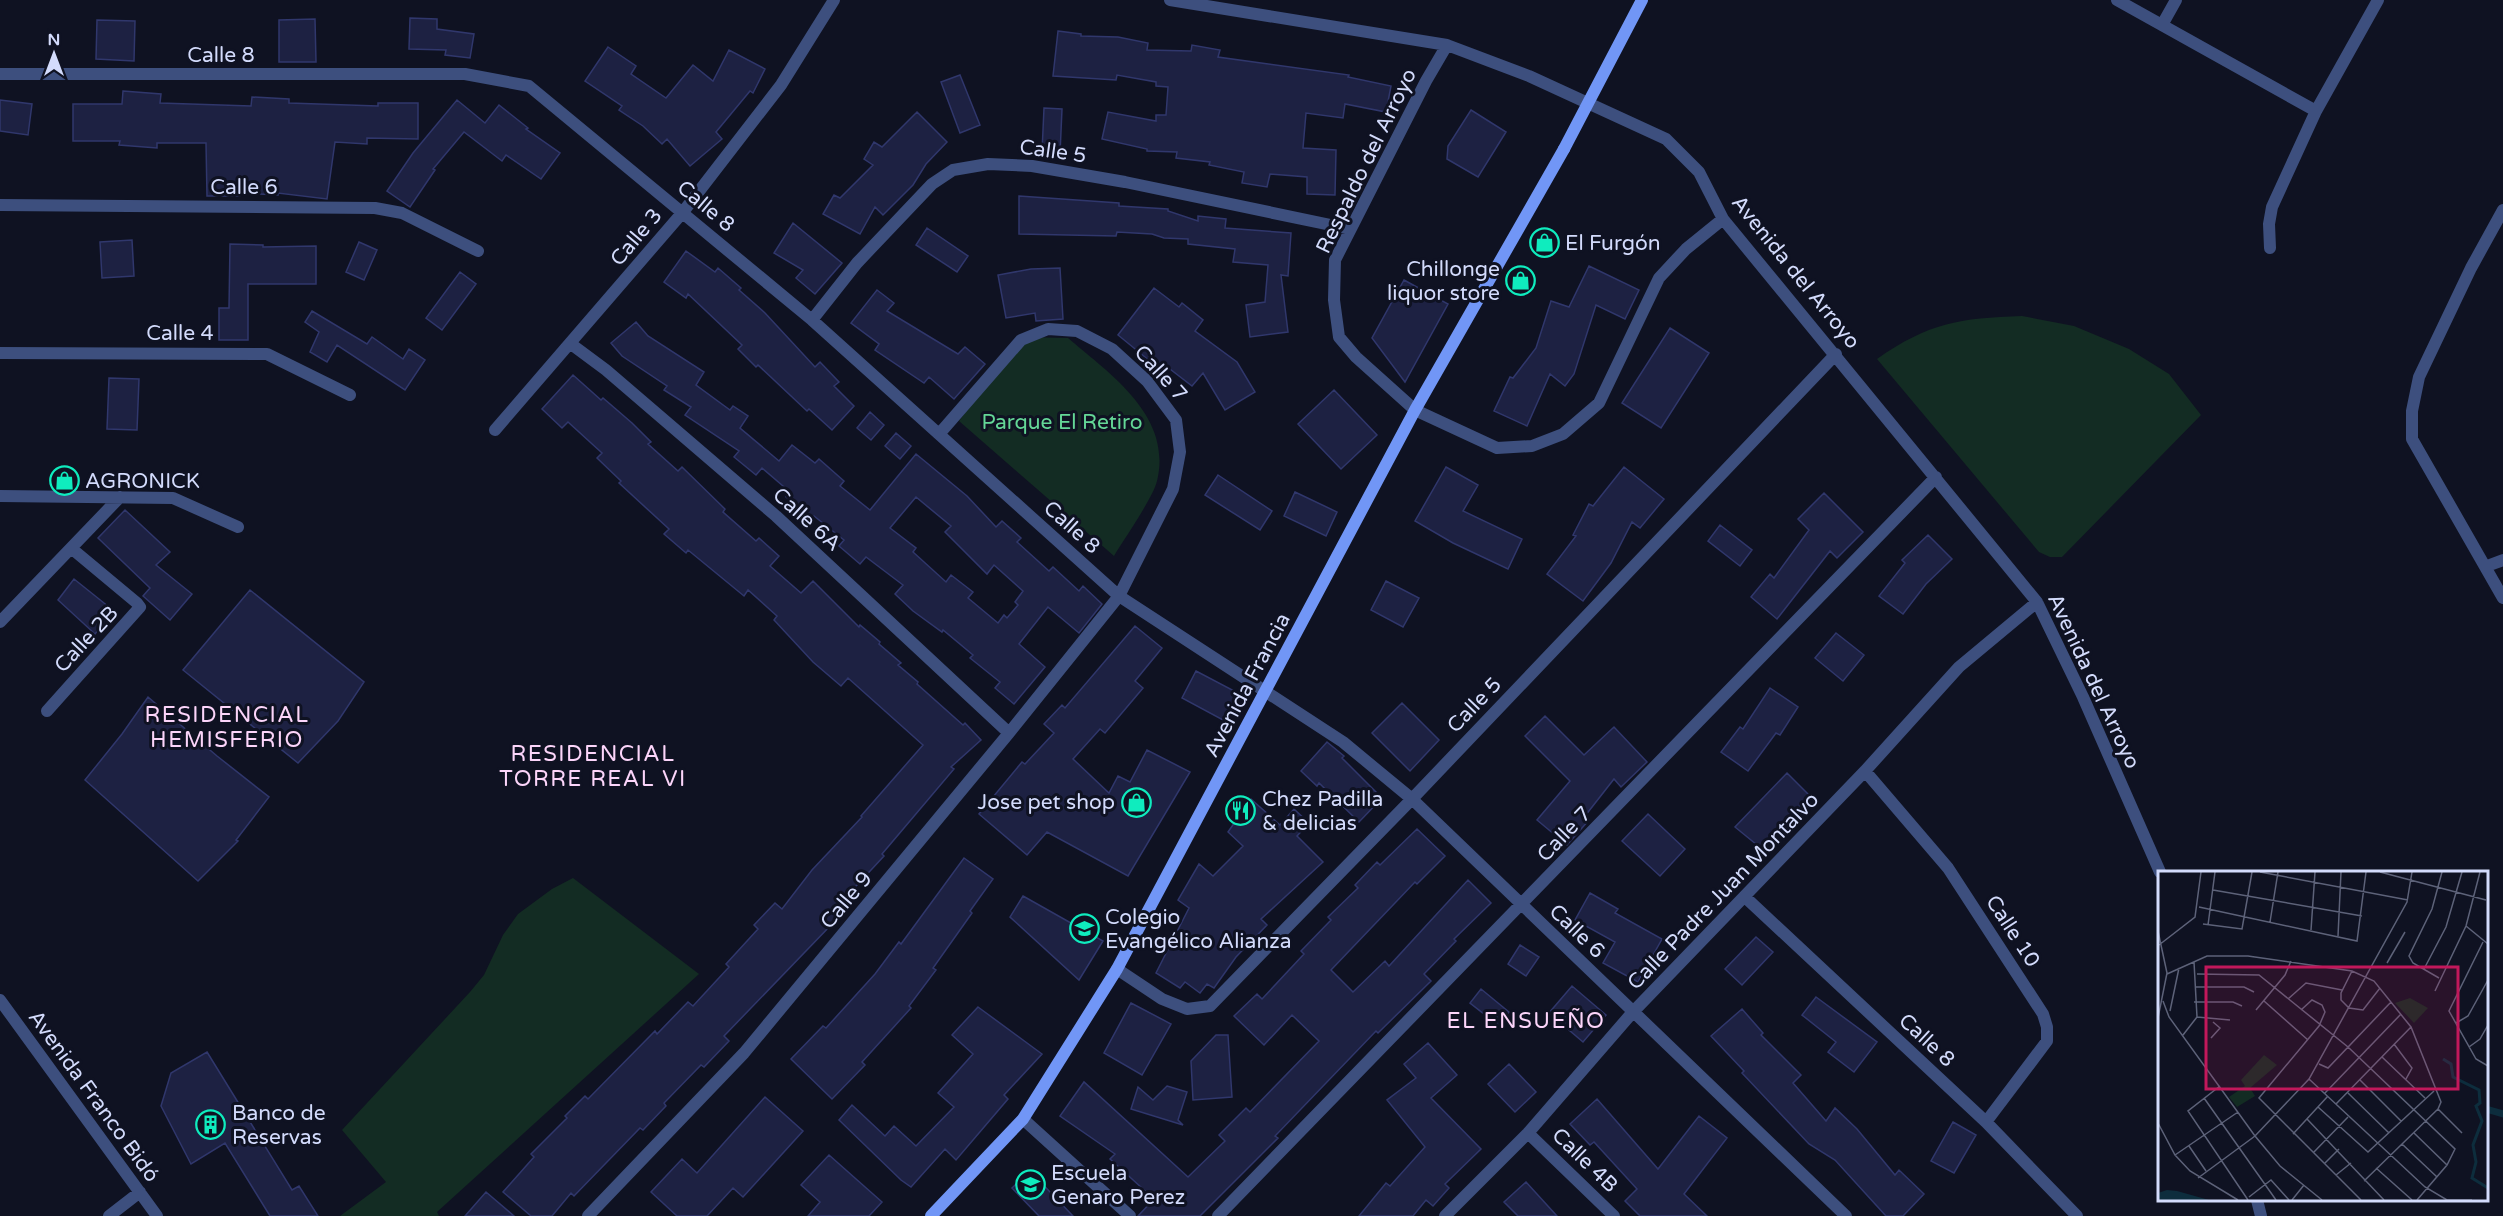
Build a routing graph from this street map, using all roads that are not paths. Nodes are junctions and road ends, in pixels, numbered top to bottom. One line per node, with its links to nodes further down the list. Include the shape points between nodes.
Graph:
1 (834, 0): 13 (street, Calle 3, via 781,85)
2 (1170, 0): 8 (street, Avenida del Arroyo)
3 (1642, 0): 23 (main road, Avenida Francia, bridge, via 1564,149)
4 (2117, 0): 7 (street)
5 (2176, 0): 7 (street)
6 (2378, 0): 10 (street)
7 (2162, 25): 10 (street)
8 (1447, 45): 14 (street, Avenida del Arroyo, via 1529,76 1666,139 1699,172); 15 (street, Respaldo del Arroyo)
9 (0, 74): 13 (street, Calle 8, via 465,74 529,86)
10 (2316, 111): 16 (street, via 2272,207)
11 (0, 205): 17 (street, Calle 6, via 375,208 402,213)
12 (2503, 210): 32 (street, via 2419,376 2412,411 2412,439)
13 (683, 212): 18 (street, Calle 8); 19 (street, Calle 3)
14 (1723, 219): 21 (street, Avenida del Arroyo); 23 (street, Respaldo del Arroyo, via 1686,249 1659,278 1599,403 1563,434 1533,446 1497,448)
15 (1350, 229): 18 (street, Calle 5, via 1125,182 1032,166 988,164 953,170 932,184 857,263); 23 (street, Respaldo del Arroyo, via 1335,260 1334,300 1339,337)
16 (2270, 248)
17 (478, 251)
18 (812, 320): 25 (street, Calle 8)
19 (571, 344): 24 (street, Calle 3); 39 (street, Calle 6A, via 776,516)
20 (0, 353): 22 (street, Calle 4, via 267,354)
21 (1836, 354): 26 (street, Avenida del Arroyo); 41 (street, Calle 5)
22 (350, 395)
23 (1415, 410): 37 (main road, Avenida Francia)
24 (495, 430)
25 (940, 433): 33 (street, Calle 8); 33 (street, Calle 7, via 1021,340 1048,328 1077,332 1112,349 1147,381 1176,420 1180,452 1173,489)
26 (1936, 477): 35 (street, Avenida del Arroyo); 44 (street, Calle 7)
27 (0, 496): 28 (street)
28 (120, 497): 29 (street, via 173,498); 30 (street)
29 (238, 527)
30 (71, 548): 36 (street); 38 (street, Calle 2B, via 140,608)
31 (2503, 560): 32 (street)
32 (2487, 566): 34 (street)
33 (1119, 596): 37 (street, Calle 8); 39 (street, Calle 9)
34 (2503, 598)
35 (2037, 602): 40 (street, Calle Padre Juan Montalvo, via 1959,667); 42 (street, Avenida del Arroyo)
36 (0, 622)
37 (1266, 692): 41 (street, Calle 6, via 1343,742); 45 (main road, Avenida Francia)
38 (46, 711)
39 (1009, 733): 55 (street, Calle 9, via 744,1053)
40 (1865, 771): 43 (street, Calle Padre Juan Montalvo); 49 (street, Calle 10, via 1948,868 2043,1014 2047,1041)
41 (1412, 799): 44 (street, Calle 6); 45 (street, Calle 5, via 1210,1006 1187,1009 1162,999)
42 (2159, 871)
43 (1745, 897): 47 (street, Calle Padre Juan Montalvo); 49 (street, Calle 8)
44 (1522, 905): 47 (street, Calle 6); 58 (street, Calle 7)
45 (1117, 969): 48 (main road, Avenida Francia)
46 (0, 1000): 51 (street, Avenida Franco Bidó)
47 (1632, 1013): 50 (street, Calle Padre Juan Montalvo); 61 (street, Calle 6)
48 (1023, 1119): 56 (main road, Avenida Francia); 57 (street)
49 (1986, 1122): 62 (street, Calle 8)
50 (1528, 1133): 59 (street, Calle Padre Juan Montalvo); 60 (street, Calle 4B)
51 (140, 1191): 53 (street); 54 (street, Avenida Franco Bidó)
52 (2257, 1201): 63 (street)
53 (109, 1216)
54 (157, 1216)
55 (588, 1216)
56 (932, 1216)
57 (1130, 1216)
58 (1218, 1216)
59 (1445, 1216)
60 (1614, 1216)
61 (1846, 1216)
62 (2077, 1216)
63 (2260, 1216)

